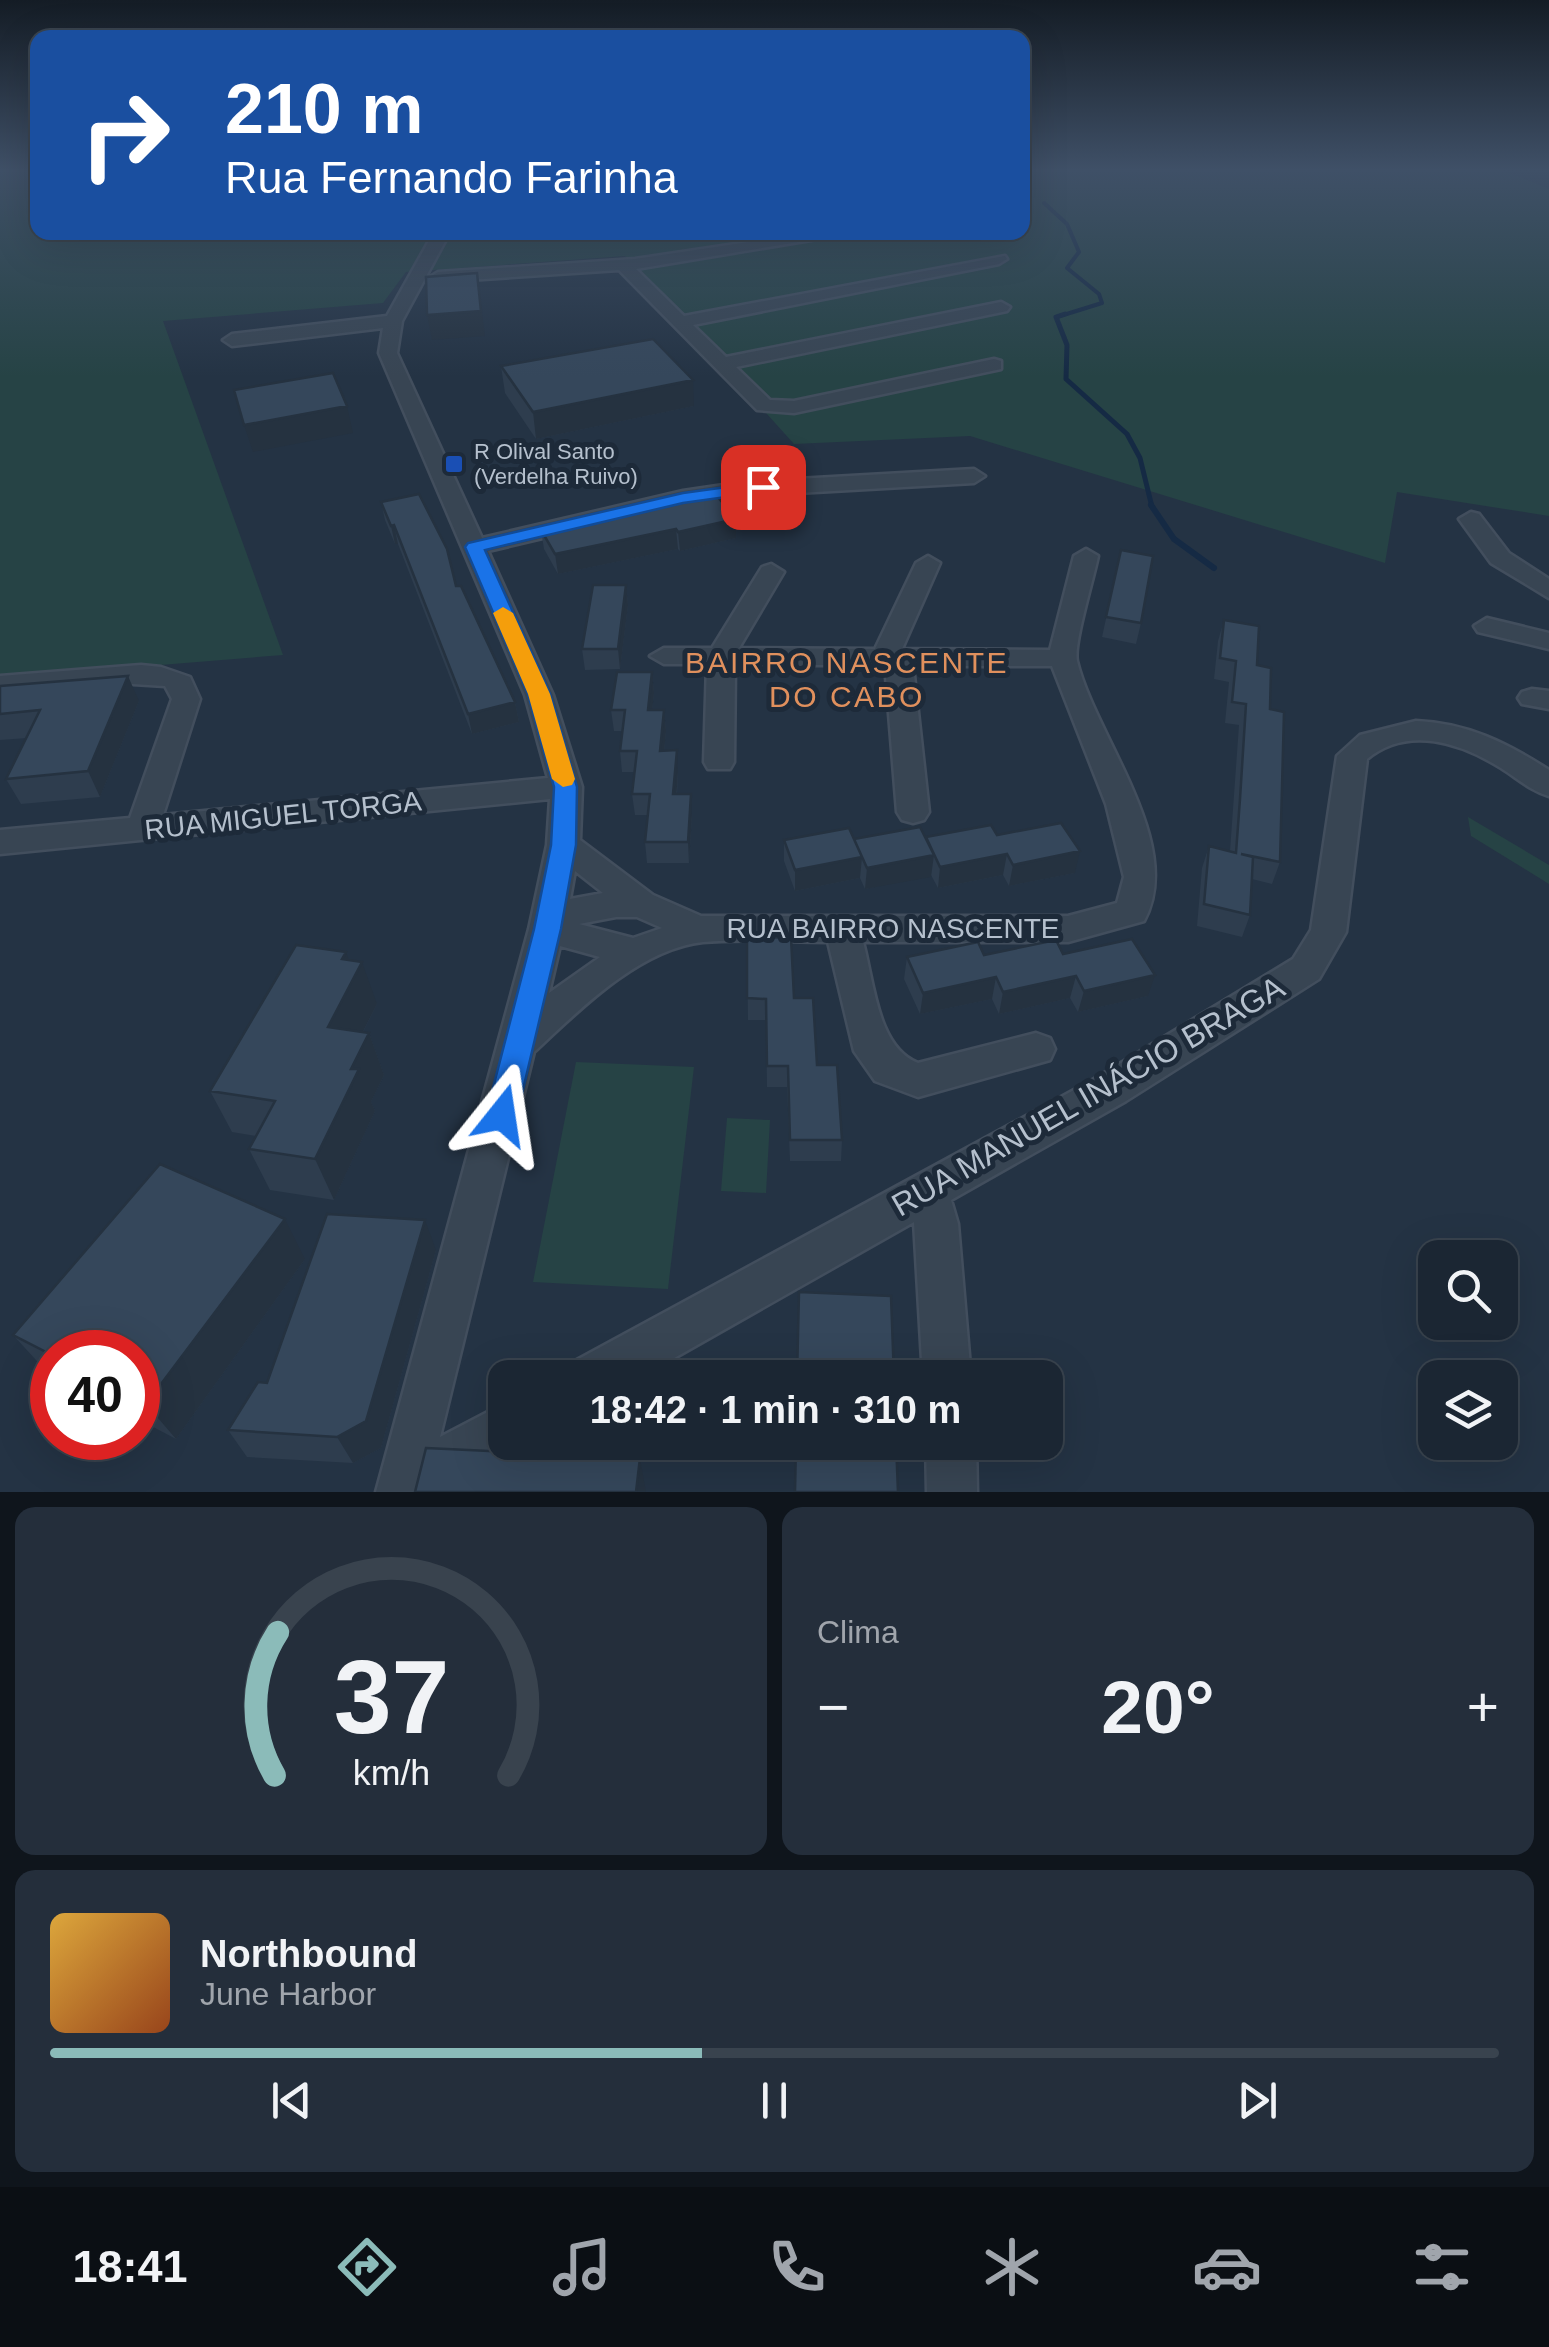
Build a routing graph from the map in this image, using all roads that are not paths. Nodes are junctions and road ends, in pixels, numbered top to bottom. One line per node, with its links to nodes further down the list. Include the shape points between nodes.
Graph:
1 (437, 240): 5 (street)
2 (795, 240): 4 (street)
3 (999, 259): 8 (street)
4 (623, 264): 5 (street); 8 (street)
5 (414, 279): 7 (street)
6 (1001, 307): 10 (street)
7 (393, 321): 9 (street); 14 (street, via 388,353)
8 (681, 322): 10 (street)
9 (232, 340)
10 (722, 364): 11 (street, via 755,399 778,408)
11 (994, 366)
12 (974, 476): 14 (street, via 744,489)
13 (1470, 519): 18 (street, via 1498,556)
14 (474, 547): 28 (street, via 539,694)
15 (1086, 556): 24 (street)
16 (928, 563): 23 (street)
17 (771, 572): 22 (street)
18 (1549, 590)
19 (1487, 626): 20 (street)
20 (1549, 641)
21 (664, 656): 22 (street)
22 (721, 656): 23 (street); 26 (street)
23 (892, 657): 24 (street); 29 (street)
24 (1062, 658): 35 (street, RUA BAIRRO NASCENTE, via 1127,822 1141,877 1132,912 1068,929)
25 (0, 685): 30 (street, via 146,674 185,688)
26 (719, 762)
27 (1549, 785): 40 (street, RUA MANUEL INÁCIO BRAGA, via 1484,743 1443,731 1401,733 1358,749 1328,932 1306,968 1112,1089)
28 (566, 787): 30 (street, RUA MIGUEL TORGA); 32 (street)
29 (914, 812)
30 (142, 828): 31 (street, RUA MIGUEL TORGA)
31 (0, 842)
32 (563, 845): 33 (street, RUA BAIRRO NASCENTE); 34 (street)
33 (640, 904): 34 (street, RUA BAIRRO NASCENTE); 36 (street, RUA BAIRRO NASCENTE)
34 (549, 923): 37 (street); 38 (street)
35 (842, 928): 36 (street, RUA BAIRRO NASCENTE); 39 (street, via 873,1052 889,1069 918,1080)
36 (698, 929): 37 (street, RUA BAIRRO NASCENTE)
37 (632, 952): 38 (street, RUA BAIRRO NASCENTE)
38 (522, 1040): 45 (street)
39 (1036, 1048)
40 (928, 1190): 41 (street, RUA MANUEL INÁCIO BRAGA); 42 (street)
41 (624, 1360)
42 (946, 1360)
43 (488, 1438): 45 (street)
44 (951, 1460): 46 (street)
45 (398, 1490)
46 (952, 1492)

